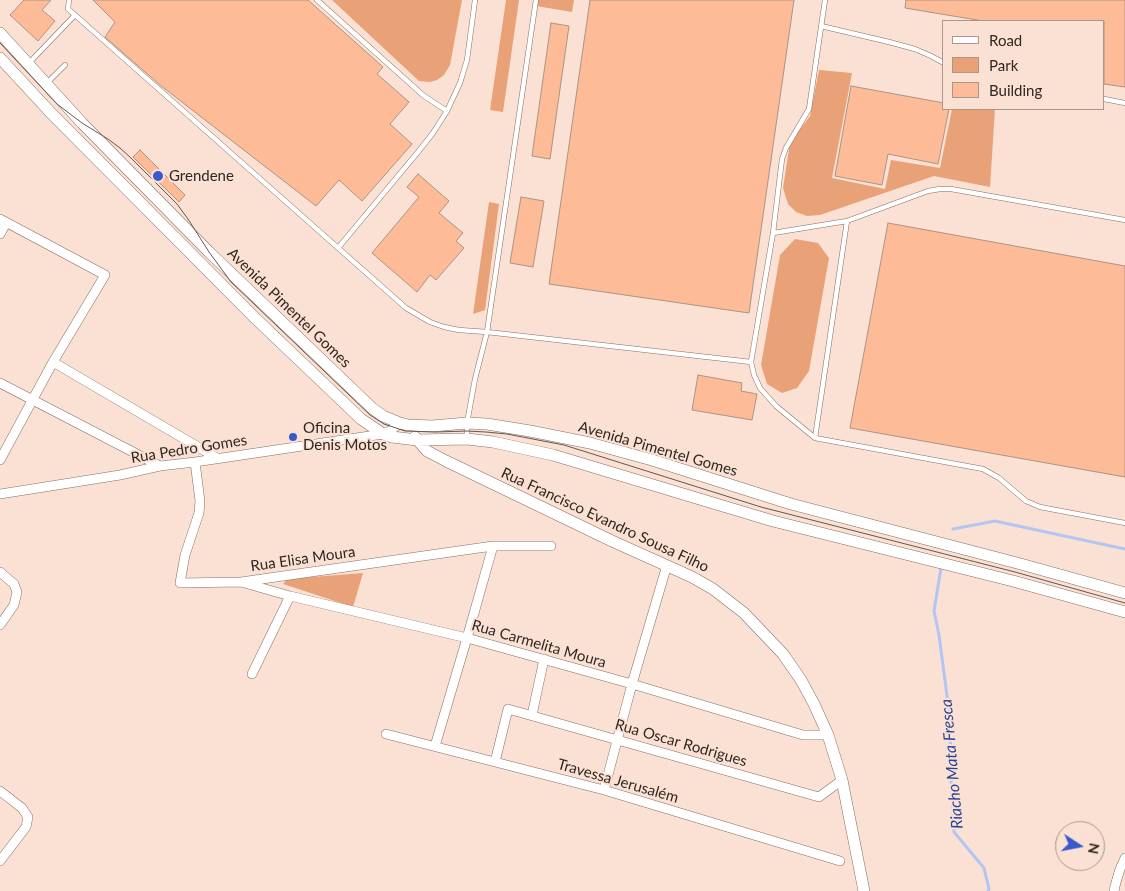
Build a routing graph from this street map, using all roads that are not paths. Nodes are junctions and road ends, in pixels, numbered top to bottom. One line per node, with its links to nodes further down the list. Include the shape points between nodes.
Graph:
1 (69, 0): 6 (lane, via 68,9)
2 (317, 0): 16 (lane, via 424,96)
3 (475, 0): 16 (lane, via 467,60)
4 (536, 0): 23 (lane)
5 (825, 0): 7 (lane)
6 (75, 15): 11 (lane); 22 (lane)
7 (821, 26): 10 (lane, via 915,49); 20 (lane, via 808,109 782,159)
8 (0, 33): 11 (main road, Avenida Pimentel Gomes)
9 (0, 58): 30 (main road, Avenida Pimentel Gomes, via 50,113 240,303 361,419)
10 (942, 62)
11 (28, 64): 13 (main road, Avenida Pimentel Gomes)
12 (65, 65): 13 (lane)
13 (46, 84): 29 (main road, Avenida Pimentel Gomes, via 229,272 372,408)
14 (1105, 99): 15 (lane)
15 (1125, 103)
16 (447, 111): 22 (lane, via 418,152)
17 (1125, 220): 19 (lane, via 940,189)
18 (3, 221): 21 (street); 24 (street, via 105,275)
19 (847, 221): 20 (lane); 31 (lane)
20 (773, 233): 25 (lane)
21 (0, 234)
22 (338, 248): 23 (lane, via 418,316 444,327)
23 (487, 332): 25 (lane); 28 (lane)
24 (53, 362): 27 (street); 34 (street)
25 (751, 362): 31 (lane, via 760,388 776,406)
26 (0, 383): 27 (street)
27 (33, 400): 35 (street); 38 (street)
28 (467, 423): 29 (main road, Avenida Pimentel Gomes, via 438,426); 32 (lane); 36 (main road, Avenida Pimentel Gomes, via 530,431)
29 (404, 424): 30 (street); 33 (main road)
30 (383, 434): 33 (main road, Avenida Pimentel Gomes); 34 (street, Rua Pedro Gomes)
31 (815, 438): 41 (lane, via 983,469 1026,501 1040,507)
32 (467, 439): 33 (main road, Avenida Pimentel Gomes); 39 (main road, Avenida Pimentel Gomes, via 553,455)
33 (417, 440): 44 (main road, Rua Francisco Evandro Sousa Filho, via 427,451 446,461)
34 (218, 458): 37 (street, Rua Pedro Gomes)
35 (0, 460)
36 (652, 460): 39 (main road); 47 (main road, Avenida Pimentel Gomes, via 790,504)
37 (195, 462): 38 (street, Rua Pedro Gomes); 46 (street, Rua Elisa Moura, via 200,501 180,583)
38 (160, 466): 40 (street, Rua Pedro Gomes)
39 (646, 482): 49 (main road, Avenida Pimentel Gomes, via 774,521 1027,584)
40 (0, 494)
41 (1125, 523)
42 (493, 546): 43 (street, Rua Elisa Moura); 46 (street, Rua Elisa Moura); 51 (street)
43 (551, 546)
44 (667, 565): 54 (street); 57 (main road, Rua Francisco Evandro Sousa Filho, via 713,589 765,634 801,680)
45 (0, 572): 50 (street, via 14,584 17,592 14,605)
46 (241, 582): 48 (street, Rua Carmelita Moura)
47 (1125, 593)
48 (290, 596): 51 (street, Rua Carmelita Moura); 53 (street)
49 (1125, 612)
50 (0, 626)
51 (467, 638): 52 (street, Rua Carmelita Moura); 59 (street)
52 (544, 659): 54 (street, Rua Carmelita Moura); 55 (street)
53 (252, 674)
54 (632, 684): 57 (street, Rua Carmelita Moura, via 803,735); 58 (street)
55 (532, 715): 58 (street, Rua Oscar Rodrigues); 60 (street, Rua Oscar Rodrigues, via 508,709)
56 (386, 734): 59 (street, Travessa Jerusalém)
57 (828, 735): 61 (main road, Rua Francisco Evandro Sousa Filho)
58 (617, 739): 61 (street, Rua Oscar Rodrigues, via 819,797); 62 (street)
59 (435, 746): 60 (street, Travessa Jerusalém)
60 (495, 762): 62 (street, Travessa Jerusalém)
61 (842, 780): 68 (main road, Rua Francisco Evandro Sousa Filho)
62 (604, 790): 66 (street, Travessa Jerusalém)
63 (0, 791): 65 (street, via 16,802 28,817 26,827)
64 (1125, 858): 67 (street)
65 (0, 861)
66 (840, 861)
67 (1122, 870): 69 (street)
68 (864, 891)
69 (1114, 891)

